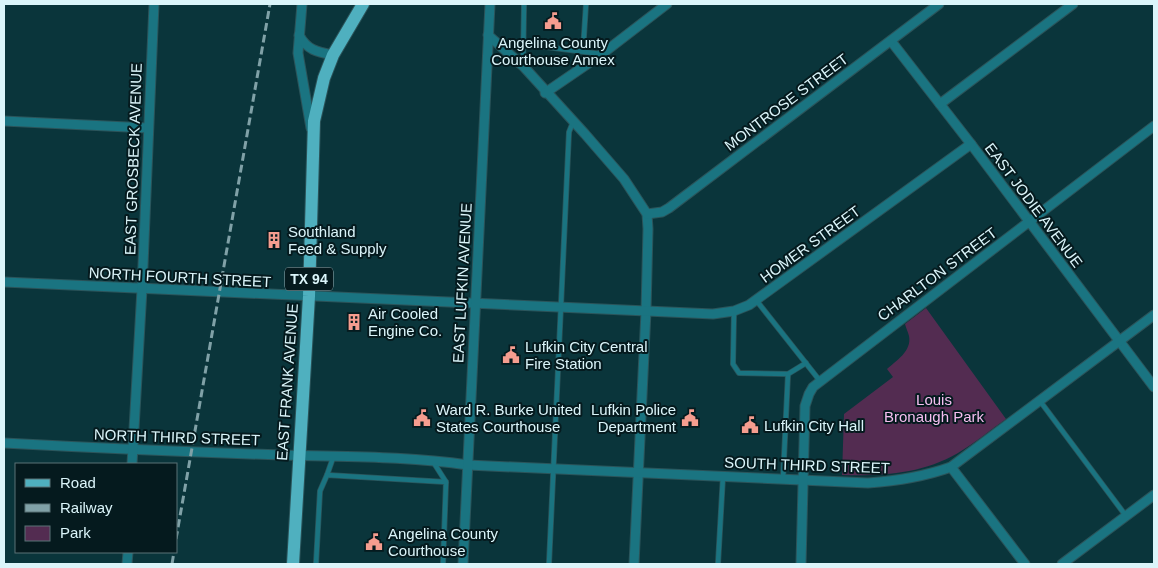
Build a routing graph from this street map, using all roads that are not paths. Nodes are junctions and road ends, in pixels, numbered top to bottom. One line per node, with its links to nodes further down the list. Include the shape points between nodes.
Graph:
1 (154, 4): 23 (street, EAST GROSBECK AVENUE)
2 (302, 4): 10 (street)
3 (363, 4): 15 (main road, EAST FRANK AVENUE / TX 94)
4 (490, 4): 11 (street, EAST LUFKIN AVENUE)
5 (524, 4): 13 (lane)
6 (586, 4): 14 (lane)
7 (667, 4): 16 (street)
8 (939, 4): 12 (street, MONTROSE STREET)
9 (1073, 4): 19 (street)
10 (299, 34): 15 (street, via 312,50); 24 (street, via 300,73)
11 (488, 35): 17 (street); 32 (street, EAST LUFKIN AVENUE)
12 (891, 41): 19 (street, EAST JODIE AVENUE); 26 (street, MONTROSE STREET, via 669,208)
13 (523, 44): 14 (lane); 17 (lane)
14 (584, 51): 16 (lane)
15 (333, 54): 24 (main road, EAST FRANK AVENUE / TX 94, via 318,100)
16 (602, 54): 18 (street)
17 (524, 68): 18 (street)
18 (546, 93): 21 (street)
19 (940, 104): 25 (street, EAST JODIE AVENUE)
20 (4, 121): 23 (street)
21 (573, 122): 26 (street, via 624,179); 33 (lane, via 569,132)
22 (1154, 126): 27 (street, CHARLTON STREET)
23 (148, 128): 29 (street, EAST GROSBECK AVENUE)
24 (314, 143): 30 (main road, EAST FRANK AVENUE / TX 94)
25 (971, 144): 27 (street, EAST JODIE AVENUE); 31 (street, HOMER STREET)
26 (647, 214): 34 (street)
27 (1028, 221): 37 (street, EAST JODIE AVENUE); 40 (street, CHARLTON STREET)
28 (4, 282): 29 (street, NORTH FOURTH STREET)
29 (142, 289): 30 (street, NORTH FOURTH STREET); 44 (street, EAST GROSBECK AVENUE)
30 (309, 296): 32 (street, NORTH FOURTH STREET); 46 (main road, EAST FRANK AVENUE / TX 94)
31 (756, 300): 35 (street, HOMER STREET); 38 (lane)
32 (474, 304): 33 (street, NORTH FOURTH STREET); 49 (street, EAST LUFKIN AVENUE)
33 (560, 308): 34 (street, HOMER STREET); 51 (lane)
34 (646, 311): 35 (street, HOMER STREET, via 714,314); 52 (street)
35 (734, 311): 39 (lane, via 733,364 736,370 742,373)
36 (1154, 315): 37 (street, SOUTH THIRD STREET)
37 (1120, 341): 41 (street, EAST JODIE AVENUE); 42 (street, SOUTH THIRD STREET)
38 (806, 363): 39 (lane); 40 (lane)
39 (788, 374): 55 (lane)
40 (820, 381): 56 (street, CHARLTON STREET, via 813,387 805,406)
41 (1154, 387)
42 (1040, 401): 50 (street, SOUTH THIRD STREET); 59 (lane)
43 (4, 443): 44 (street, NORTH THIRD STREET)
44 (133, 450): 46 (street, NORTH THIRD STREET); 48 (street, EAST GROSBECK AVENUE)
45 (334, 455): 46 (street, NORTH THIRD STREET); 47 (street, NORTH THIRD STREET); 53 (lane)
46 (298, 456): 60 (main road, EAST FRANK AVENUE / TX 94)
47 (431, 459): 49 (street, NORTH THIRD STREET); 57 (lane)
48 (132, 463)
49 (468, 465): 51 (street, SOUTH THIRD STREET); 63 (street, EAST LUFKIN AVENUE)
50 (951, 466): 56 (street, SOUTH THIRD STREET, via 894,482); 68 (street)
51 (552, 468): 52 (street, SOUTH THIRD STREET); 64 (lane)
52 (639, 472): 54 (street, SOUTH THIRD STREET); 65 (street)
53 (327, 475): 57 (lane); 61 (lane, via 320,491)
54 (723, 476): 55 (street, SOUTH THIRD STREET); 66 (lane)
55 (783, 479): 56 (street, SOUTH THIRD STREET)
56 (803, 480): 67 (street, CHARLTON STREET)
57 (446, 482): 62 (lane)
58 (1154, 495): 59 (street)
59 (1126, 516): 69 (street)
60 (293, 564)
61 (316, 564)
62 (443, 564)
63 (463, 564)
64 (549, 564)
65 (634, 564)
66 (718, 564)
67 (800, 564)
68 (1024, 564)
69 (1062, 564)

